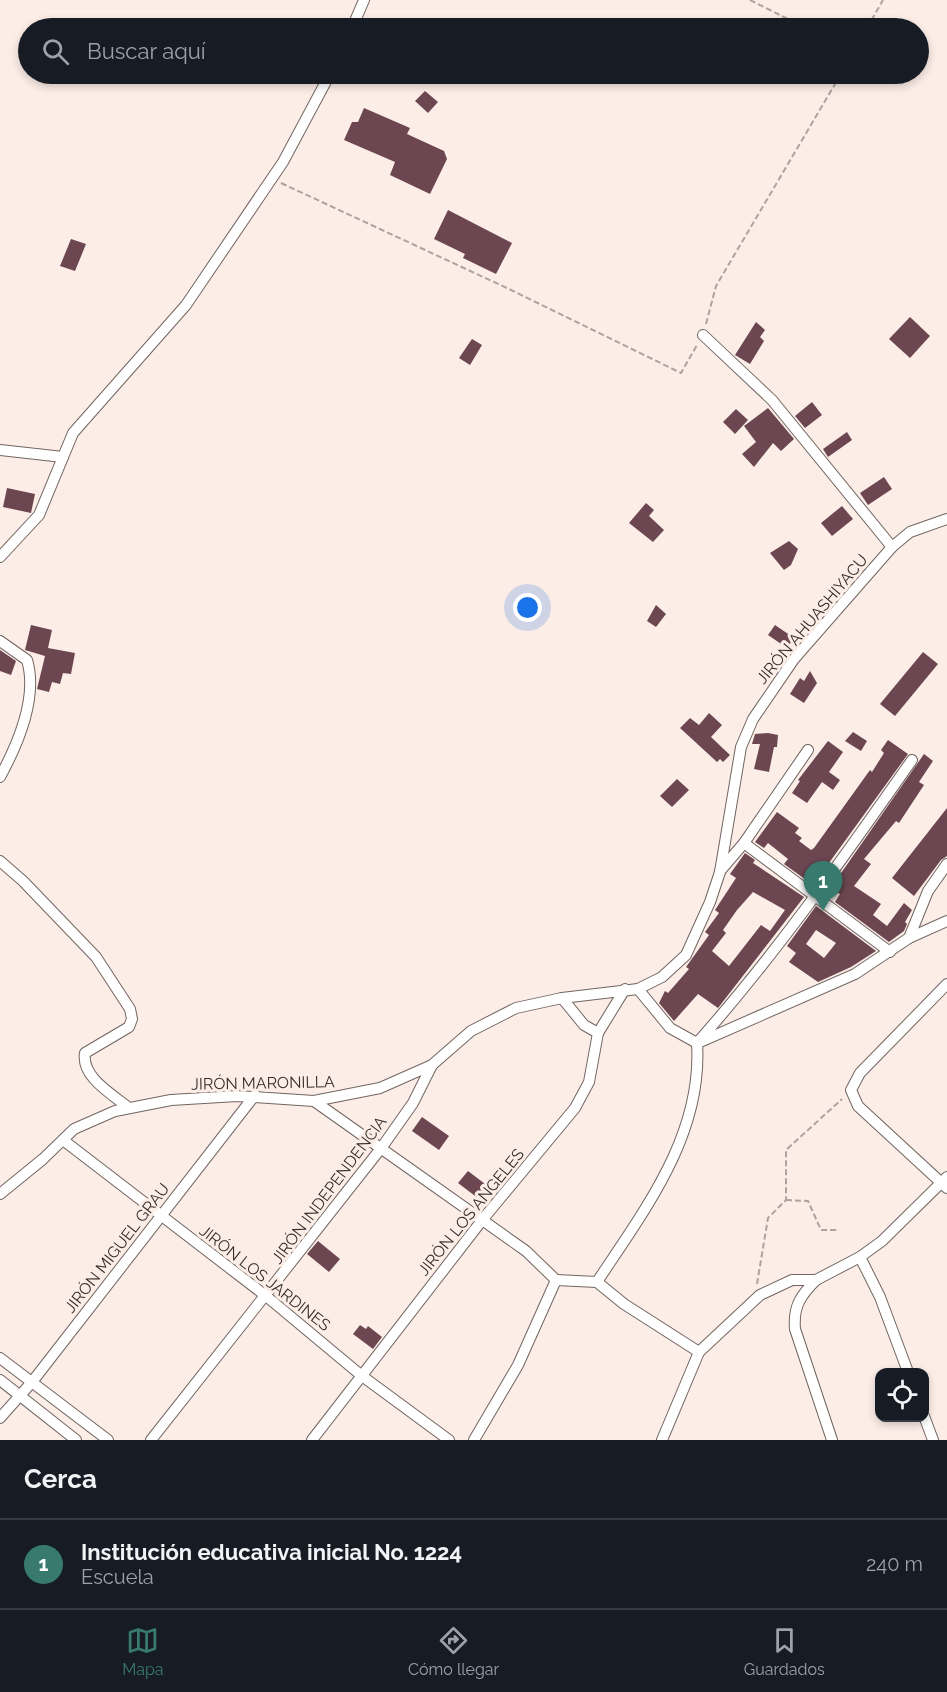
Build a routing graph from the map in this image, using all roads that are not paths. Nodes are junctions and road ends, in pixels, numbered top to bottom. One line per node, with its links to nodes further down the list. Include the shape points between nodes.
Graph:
1 (364, 0): 2 (street)
2 (356, 18)
3 (324, 84): 6 (street, via 271,179 186,305 73,433)
4 (703, 335): 8 (street, via 772,400)
5 (0, 450): 6 (street)
6 (63, 456): 9 (street, via 39,515)
7 (947, 519): 8 (street, JIRÓN AHUASHIYACU, via 910,532)
8 (892, 547): 17 (street, JIRÓN AHUASHIYACU, via 794,659 753,719 741,747)
9 (0, 557)
10 (0, 641): 13 (street, via 27,660 33,686 12,754)
11 (808, 750): 14 (street)
12 (912, 760): 18 (street)
13 (0, 777)
14 (744, 843): 17 (street); 18 (street)
15 (0, 861): 31 (street, via 96,957 130,1009 129,1027 85,1053 83,1063)
16 (947, 864): 20 (street, via 928,891)
17 (720, 872): 24 (street, JIRÓN AHUASHIYACU, via 686,955 662,977)
18 (817, 896): 21 (street); 27 (street, via 752,981)
19 (947, 921): 20 (street)
20 (909, 938): 21 (street)
21 (890, 952): 27 (street, via 855,974)
22 (947, 984): 34 (street, via 860,1073 851,1090 858,1106)
23 (625, 989): 24 (street, JIRÓN MARONILLA); 25 (street, JIRÓN MARONILLA); 26 (street, JIRÓN LOS ANGELES)
24 (638, 989): 27 (street, via 670,1028)
25 (561, 998): 26 (street, via 584,1024); 28 (street, JIRÓN MARONILLA, via 516,1008 471,1031)
26 (598, 1033): 37 (street, JIRÓN LOS ANGELES, via 588,1082 575,1108)
27 (697, 1043): 41 (street, via 699,1067 680,1148 653,1198)
28 (432, 1065): 30 (street, JIRÓN MARONILLA, via 380,1088); 33 (street, JIRÓN INDEPENDENCIA, via 413,1103)
29 (255, 1095): 30 (street, JIRÓN MARONILLA); 31 (street, JIRÓN MARONILLA, via 171,1100); 36 (street, JIRÓN MIGUEL GRAU)
30 (314, 1101): 33 (street)
31 (129, 1108): 32 (street, JIRÓN MARONILLA, via 74,1129)
32 (63, 1140): 35 (street, JIRÓN MARONILLA); 36 (street, JIRÓN LOS JARDINES)
33 (382, 1147): 37 (street); 42 (street, JIRÓN INDEPENDENCIA)
34 (945, 1182): 38 (street)
35 (0, 1194)
36 (161, 1216): 42 (street, JIRÓN LOS JARDINES); 48 (street, JIRÓN MIGUEL GRAU)
37 (483, 1219): 39 (street, via 526,1251); 46 (street, JIRÓN LOS ANGELES)
38 (860, 1257): 40 (street); 45 (street)
39 (556, 1280): 41 (street); 57 (street, via 518,1365)
40 (816, 1280): 43 (street, via 792,1280 760,1295); 59 (street, via 800,1296 794,1314 795,1329)
41 (597, 1282): 43 (street)
42 (266, 1296): 46 (street, JIRÓN LOS JARDINES); 54 (street, JIRÓN INDEPENDENCIA)
43 (699, 1352): 58 (street)
44 (0, 1358): 48 (street)
45 (907, 1368)
46 (362, 1376): 55 (street, JIRÓN LOS ANGELES); 56 (street, JIRÓN LOS JARDINES)
47 (0, 1380): 49 (street)
48 (32, 1382): 49 (street, JIRÓN MIGUEL GRAU); 53 (street)
49 (19, 1394): 50 (street, JIRÓN MIGUEL GRAU); 52 (street)
50 (0, 1419)
51 (926, 1422): 60 (street)
52 (76, 1440)
53 (108, 1440)
54 (152, 1440)
55 (312, 1440)
56 (449, 1440)
57 (474, 1440)
58 (662, 1440)
59 (832, 1440)
60 (933, 1440)

